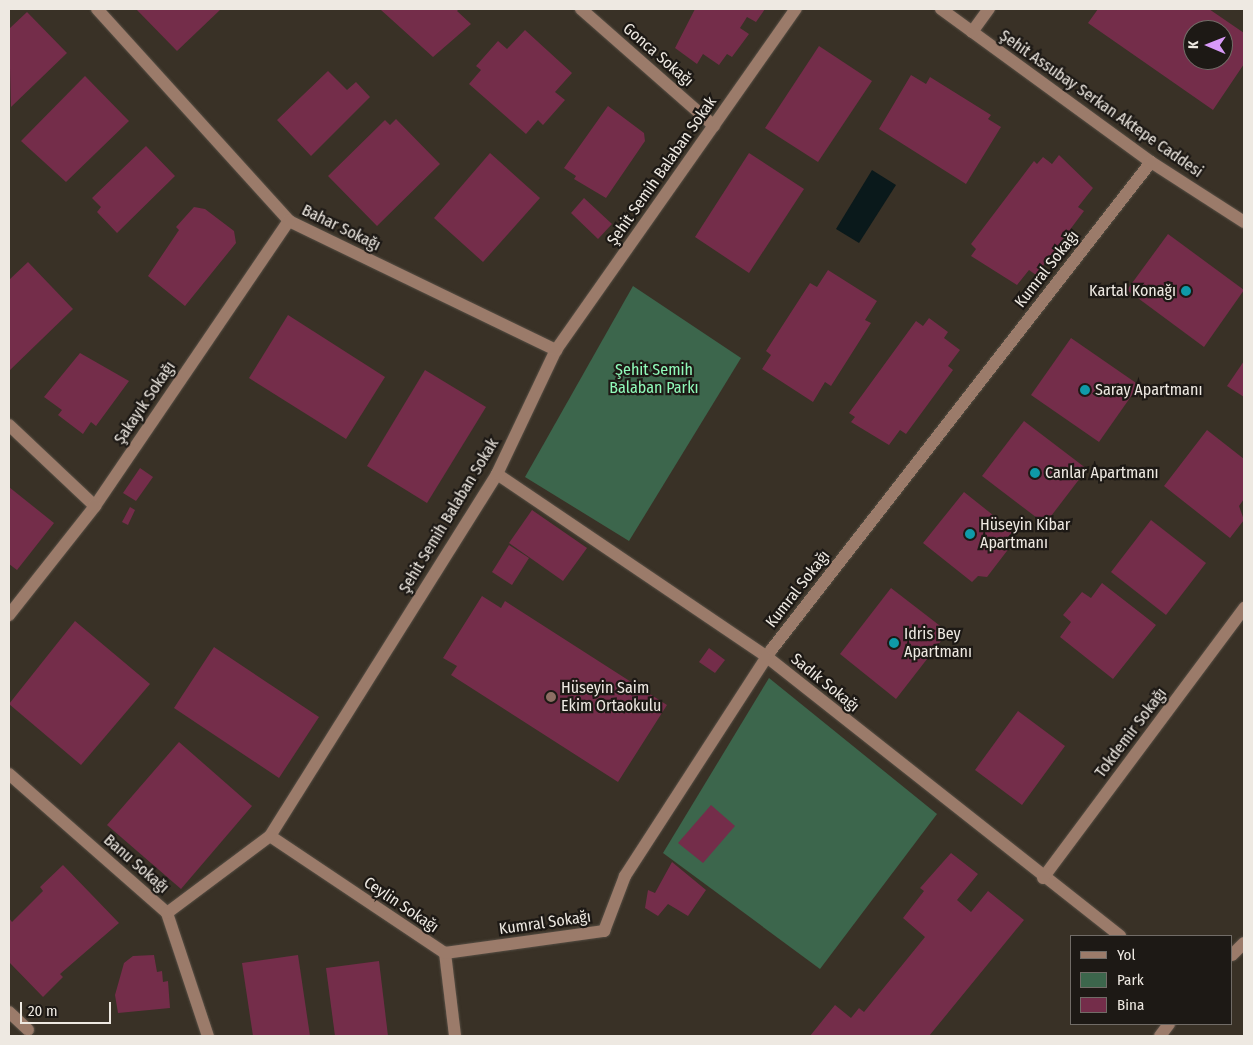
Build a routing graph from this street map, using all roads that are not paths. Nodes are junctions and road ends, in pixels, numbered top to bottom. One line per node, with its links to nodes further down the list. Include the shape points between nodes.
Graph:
1 (97, 9): 9 (street, Bahar Sokağı)
2 (581, 9): 7 (street, Gonca Sokağı)
3 (796, 9): 7 (street, Şehit Semih Balaban Sokak)
4 (941, 9): 6 (street, Şehit Assubay Serkan Aktepe Caddesi)
5 (989, 9): 6 (street)
6 (972, 32): 8 (street, Şehit Assubay Serkan Aktepe Caddesi)
7 (714, 126): 11 (street, Şehit Semih Balaban Sokak)
8 (1151, 162): 10 (street, Şehit Assubay Serkan Aktepe Caddesi); 17 (street, Kumral Sokağı)
9 (289, 221): 11 (street, Bahar Sokağı); 14 (street, Şakayık Sokağı)
10 (1244, 222)
11 (556, 350): 13 (street, Şehit Semih Balaban Sokak)
12 (9, 425): 14 (street)
13 (496, 474): 17 (street, Sadık Sokağı); 19 (street, Şehit Semih Balaban Sokak)
14 (95, 506): 16 (street, Şakayık Sokağı)
15 (1244, 608): 20 (street, Tokdemir Sokağı)
16 (9, 616)
17 (767, 657): 20 (street, Sadık Sokağı); 24 (street, Kumral Sokağı, via 625,876 604,931)
18 (9, 774): 21 (street, Banu Sokağı)
19 (270, 836): 21 (street, Şehit Semih Balaban Sokak); 24 (street, Ceylin Sokağı)
20 (1043, 878): 22 (street, Sadık Sokağı)
21 (168, 913): 29 (street, Banu Sokağı)
22 (1119, 935)
23 (1244, 943): 25 (street)
24 (445, 953): 30 (street, Ceylin Sokağı)
25 (1233, 954)
26 (9, 1012): 28 (street)
27 (1168, 1025): 31 (street)
28 (28, 1030)
29 (208, 1036)
30 (455, 1036)
31 (1160, 1036)

